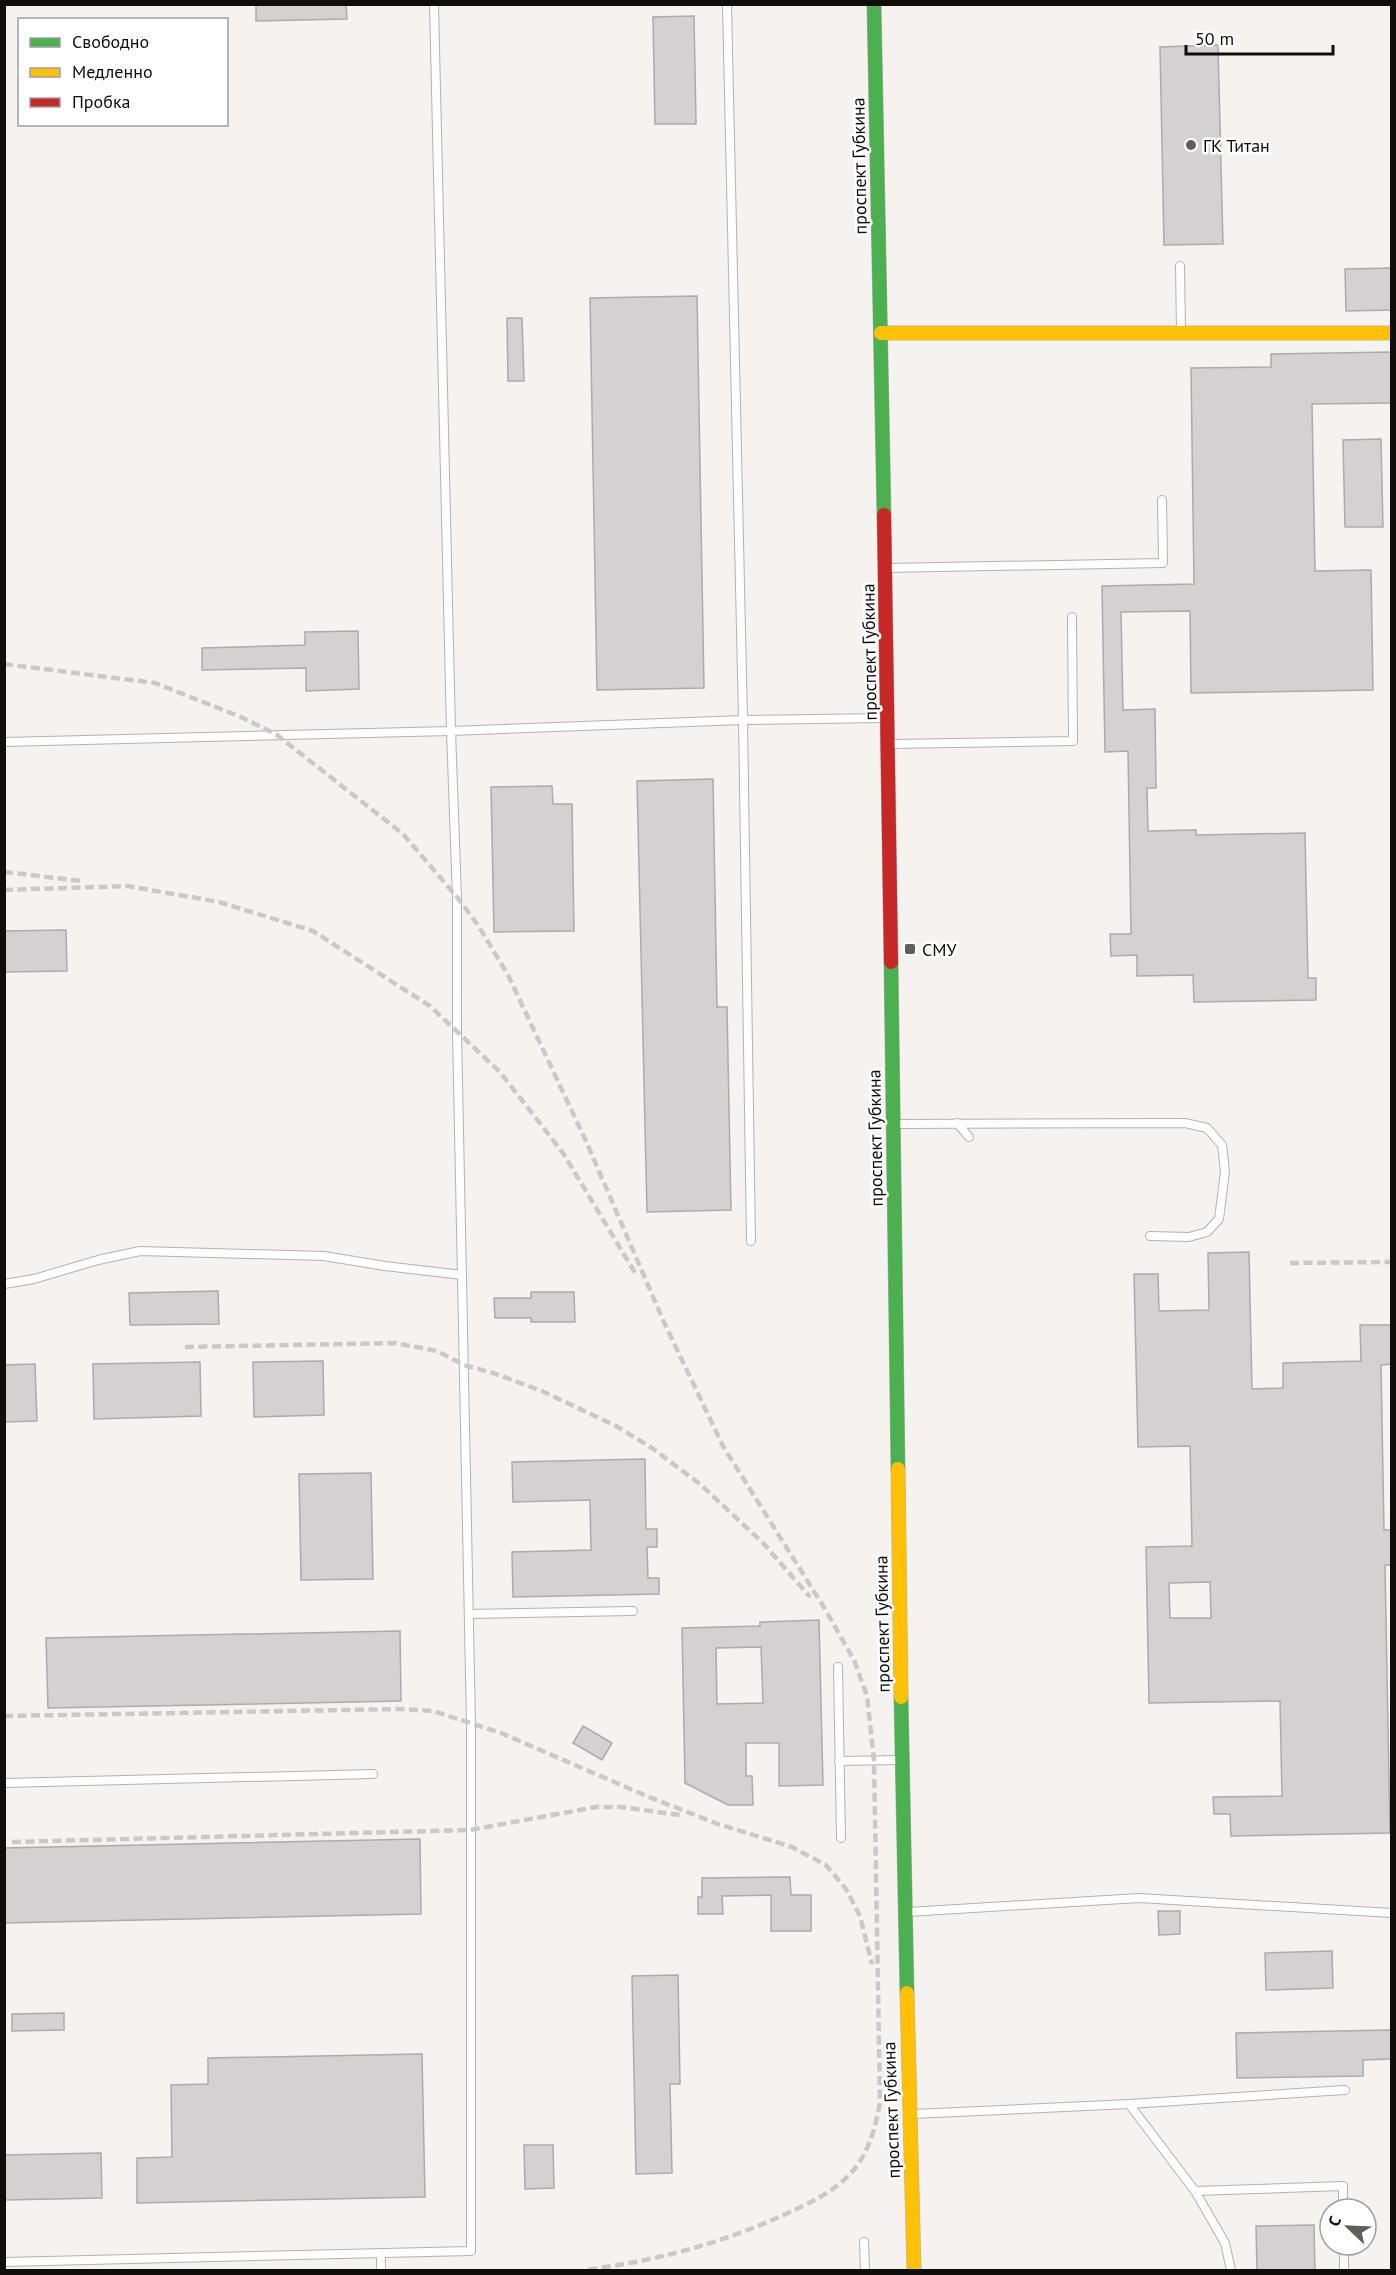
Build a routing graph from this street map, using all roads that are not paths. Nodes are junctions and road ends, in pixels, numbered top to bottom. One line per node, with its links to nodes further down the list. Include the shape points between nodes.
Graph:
1 (434, 4): 13 (lane)
2 (727, 4): 12 (lane)
3 (874, 4): 5 (main road, проспект Губкина)
4 (1180, 266): 6 (lane)
5 (881, 333): 6 (main road); 9 (main road, проспект Губкина)
6 (1181, 333): 7 (main road)
7 (1392, 333)
8 (1162, 500): 9 (lane, via 1163,563)
9 (885, 568): 11 (main road, проспект Губкина)
10 (1072, 617): 15 (lane, via 1073,741)
11 (888, 718): 12 (lane); 15 (main road, проспект Губкина)
12 (743, 720): 13 (lane); 20 (lane)
13 (450, 731): 14 (lane); 21 (lane, via 457,897)
14 (4, 742)
15 (888, 744): 16 (main road, проспект Губкина)
16 (892, 1124): 17 (lane); 26 (main road, проспект Губкина)
17 (957, 1124): 18 (lane); 19 (lane, via 1185,1123 1208,1128 1222,1145 1226,1172 1219,1219 1207,1232 1189,1237)
18 (969, 1137)
19 (1150, 1236)
20 (750, 1241)
21 (462, 1275): 22 (lane, via 324,1256 140,1251); 24 (lane)
22 (4, 1284)
23 (633, 1611): 24 (lane)
24 (469, 1614): 39 (lane, via 471,2251)
25 (838, 1667): 27 (lane)
26 (902, 1760): 27 (lane); 31 (main road, проспект Губкина)
27 (839, 1761): 30 (lane)
28 (373, 1774): 29 (lane)
29 (4, 1783)
30 (841, 1838)
31 (904, 1912): 32 (lane, via 1139,1898); 35 (main road, проспект Губкина)
32 (1392, 1913)
33 (1345, 2090): 34 (lane)
34 (1129, 2104): 35 (lane); 36 (lane)
35 (909, 2114): 43 (main road, проспект Губкина)
36 (1195, 2191): 37 (lane, via 1343,2186); 44 (lane, via 1225,2243)
37 (1343, 2197)
38 (864, 2242): 42 (lane)
39 (381, 2253): 40 (lane); 41 (lane)
40 (4, 2262)
41 (381, 2271)
42 (865, 2271)
43 (915, 2271)
44 (1231, 2271)

